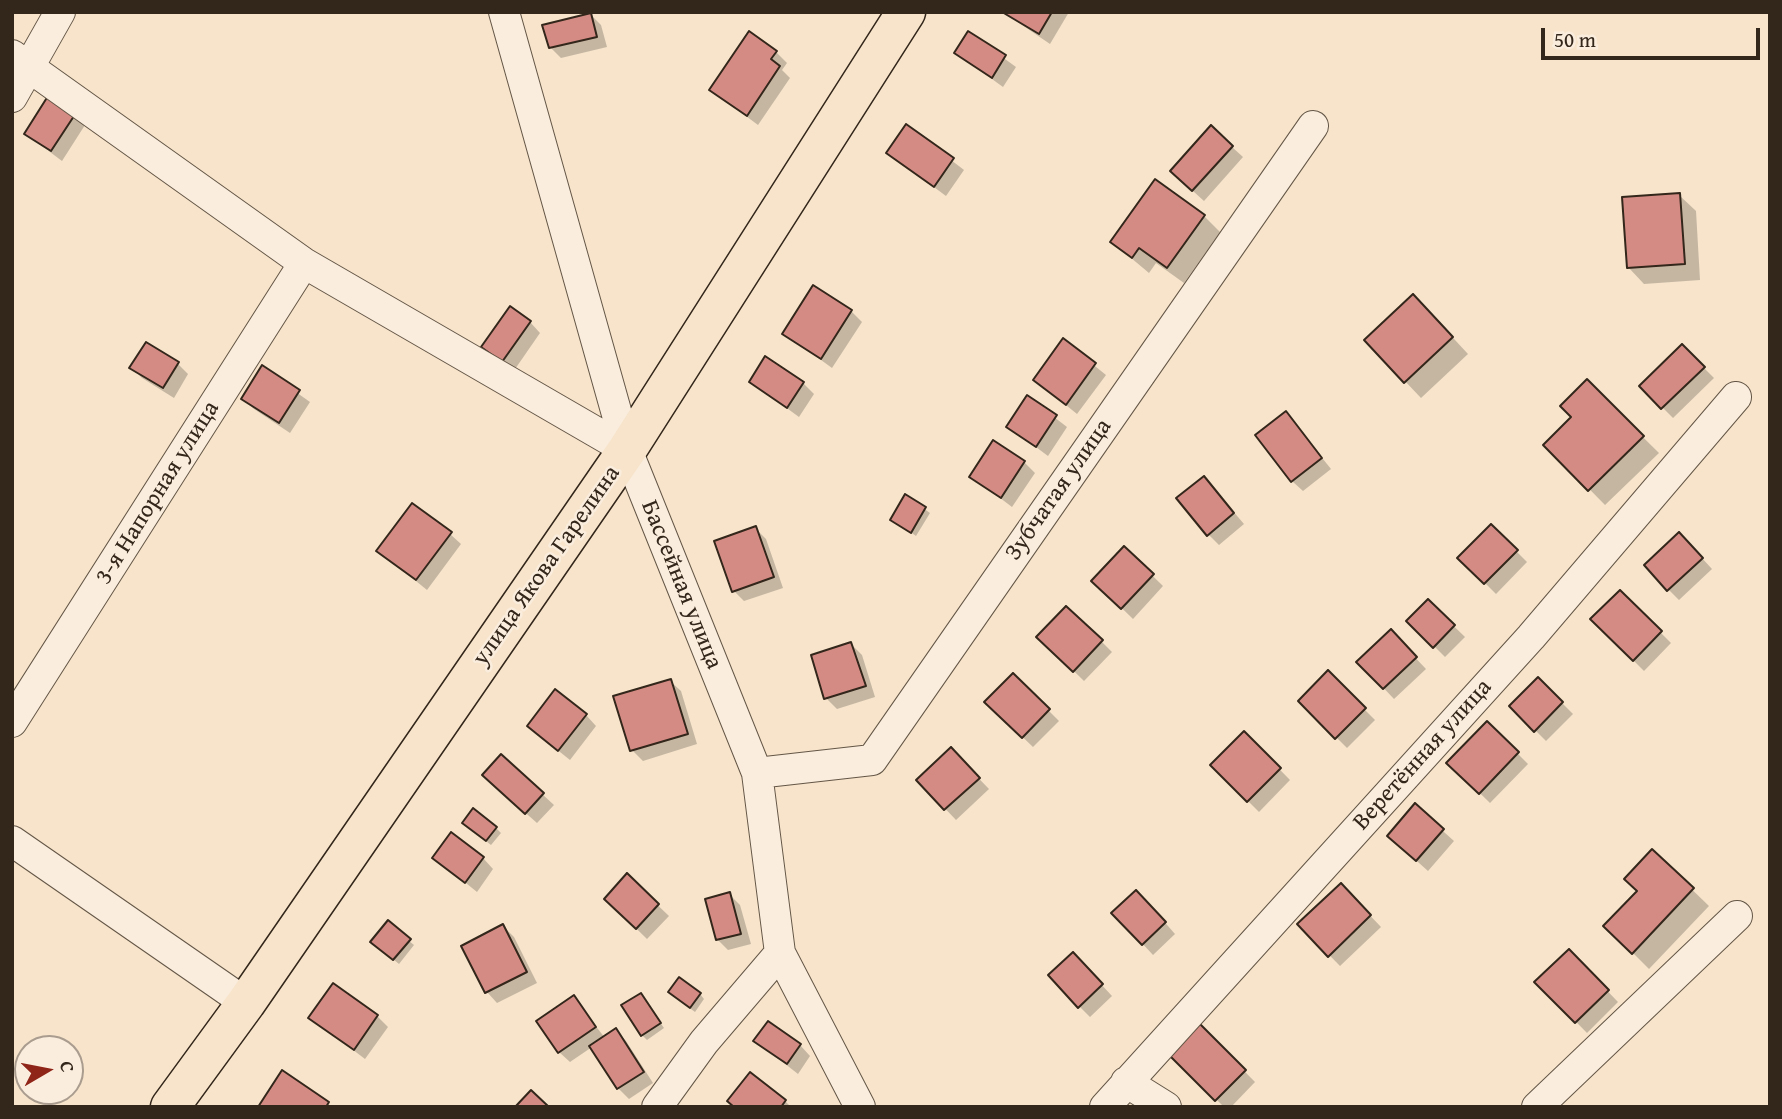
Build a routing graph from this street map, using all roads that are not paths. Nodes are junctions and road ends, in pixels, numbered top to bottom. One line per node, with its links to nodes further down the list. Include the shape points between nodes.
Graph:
1 (60, 12): 4 (street)
2 (504, 12): 9 (street, Бассейная улица)
3 (901, 15): 9 (main road, улица Якова Гарелина)
4 (21, 60): 5 (street); 7 (street)
5 (12, 97)
6 (1312, 127): 11 (street, Зубчатая улица, via 872,760)
7 (304, 263): 9 (street); 10 (street, 3-я Напорная улица)
8 (1736, 397): 16 (street, Веретённая улица, via 1531,637)
9 (627, 450): 11 (street, Бассейная улица); 15 (main road, улица Якова Гарелина)
10 (12, 722)
11 (757, 773): 14 (street, Бассейная улица)
12 (12, 841): 15 (street)
13 (1737, 916): 22 (street)
14 (780, 953): 18 (street, via 704,1042); 19 (street, Бассейная улица)
15 (246, 1003): 17 (main road, улица Якова Гарелина)
16 (1126, 1082): 20 (street, Веретённая улица); 21 (street)
17 (170, 1107)
18 (657, 1107)
19 (860, 1107)
20 (1105, 1107)
21 (1166, 1107)
22 (1537, 1107)

